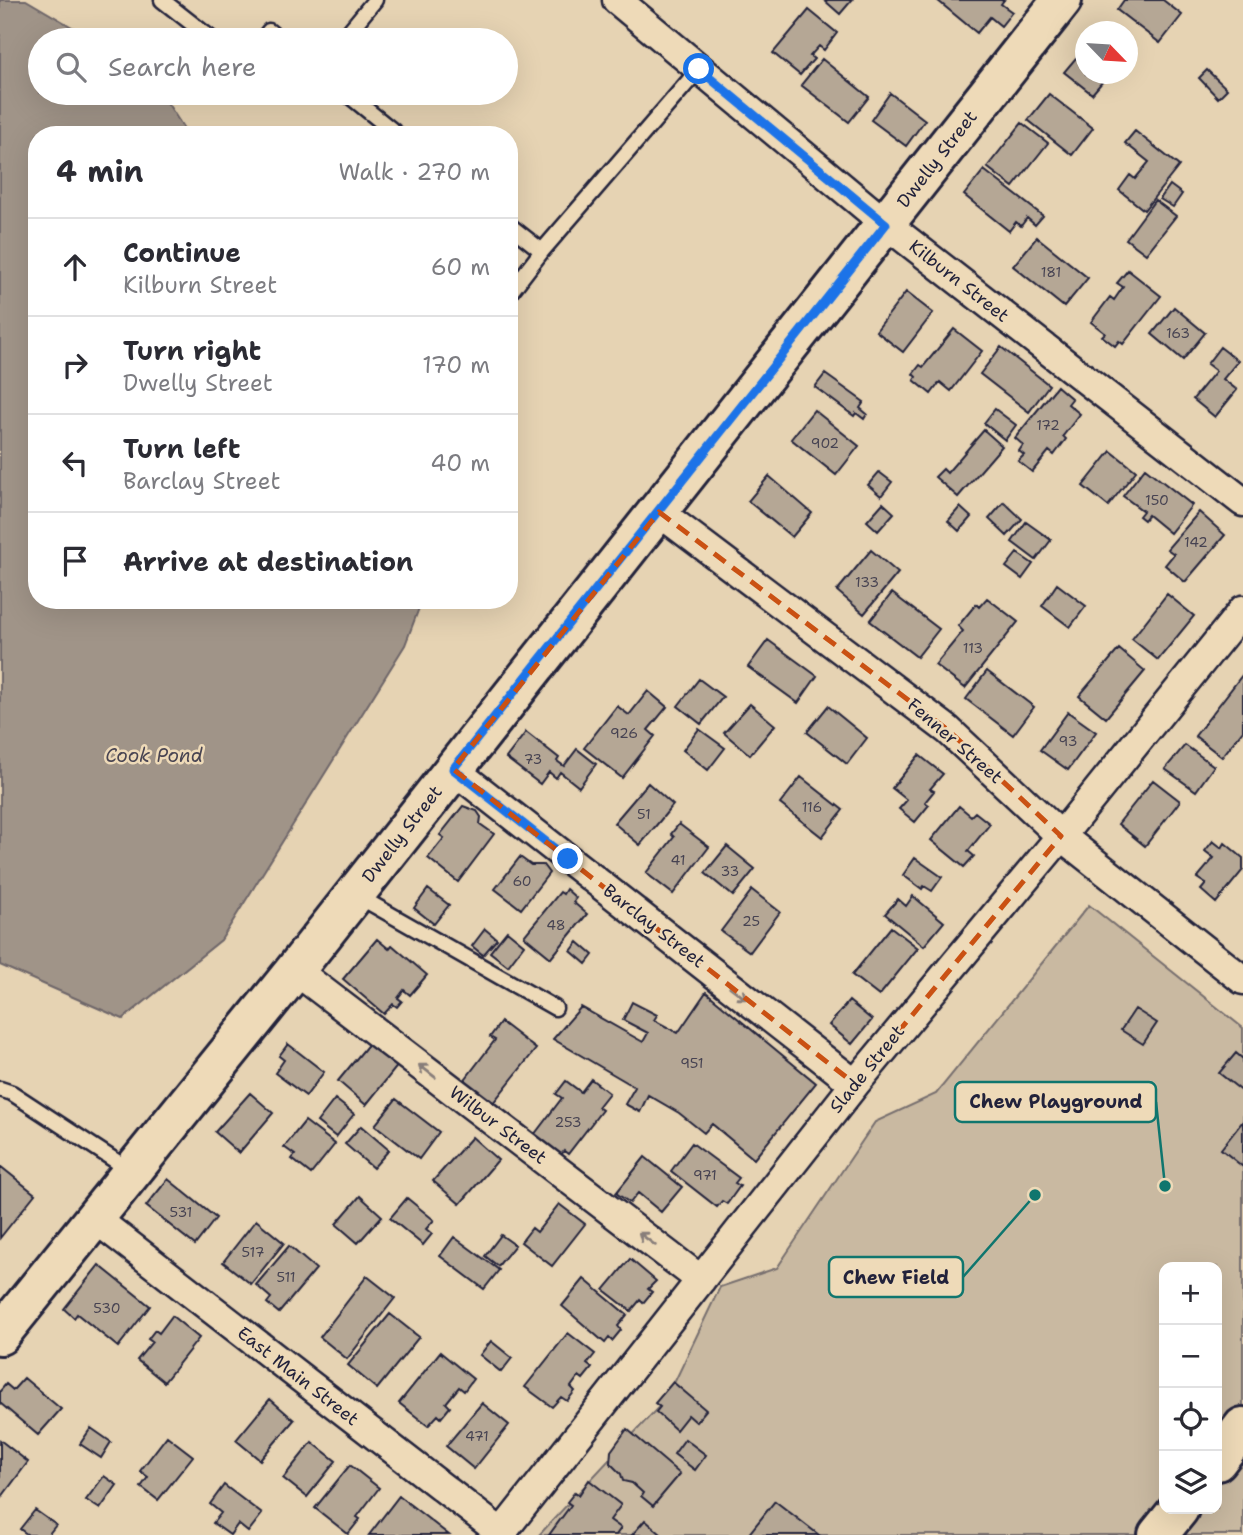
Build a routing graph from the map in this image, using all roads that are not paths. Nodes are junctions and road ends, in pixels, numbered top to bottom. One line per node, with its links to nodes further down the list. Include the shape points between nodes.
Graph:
1 (162, 0): 5 (lane)
2 (375, 0): 6 (lane)
3 (617, 0): 7 (street, Kilburn Street)
4 (1062, 0): 10 (main road, Dwelly Street)
5 (198, 28)
6 (352, 28)
7 (699, 69): 10 (street, Kilburn Street); 12 (lane)
8 (360, 105): 9 (lane)
9 (387, 126)
10 (886, 224): 14 (street, Kilburn Street); 15 (main road, Dwelly Street)
11 (518, 232): 12 (lane)
12 (542, 251): 13 (lane)
13 (518, 282)
14 (1243, 502)
15 (659, 512): 17 (main road, Dwelly Street); 18 (street, Fenner Street, via 948,730)
16 (1243, 610): 18 (street, Slade Street)
17 (453, 769): 19 (main road, Dwelly Street); 23 (street, Barclay Street, one-way to 23)
18 (1061, 836): 21 (street, Fenner Street); 23 (street, Slade Street)
19 (355, 895): 20 (main road, Dwelly Street); 22 (lane)
20 (295, 970): 25 (main road, Dwelly Street); 27 (street, Wilbur Street, one-way to 20)
21 (1243, 980)
22 (555, 1008)
23 (855, 1083): 27 (street, Slade Street)
24 (0, 1089): 25 (lane)
25 (131, 1171): 26 (main road, Dwelly Street)
26 (93, 1217): 28 (main road, Dwelly Street); 32 (street, East Main Street)
27 (701, 1280): 32 (street, Slade Street)
28 (0, 1335)
29 (1243, 1427): 30 (main road)
30 (1222, 1454)
31 (1175, 1514): 33 (main road)
32 (502, 1534)
33 (1158, 1535)

